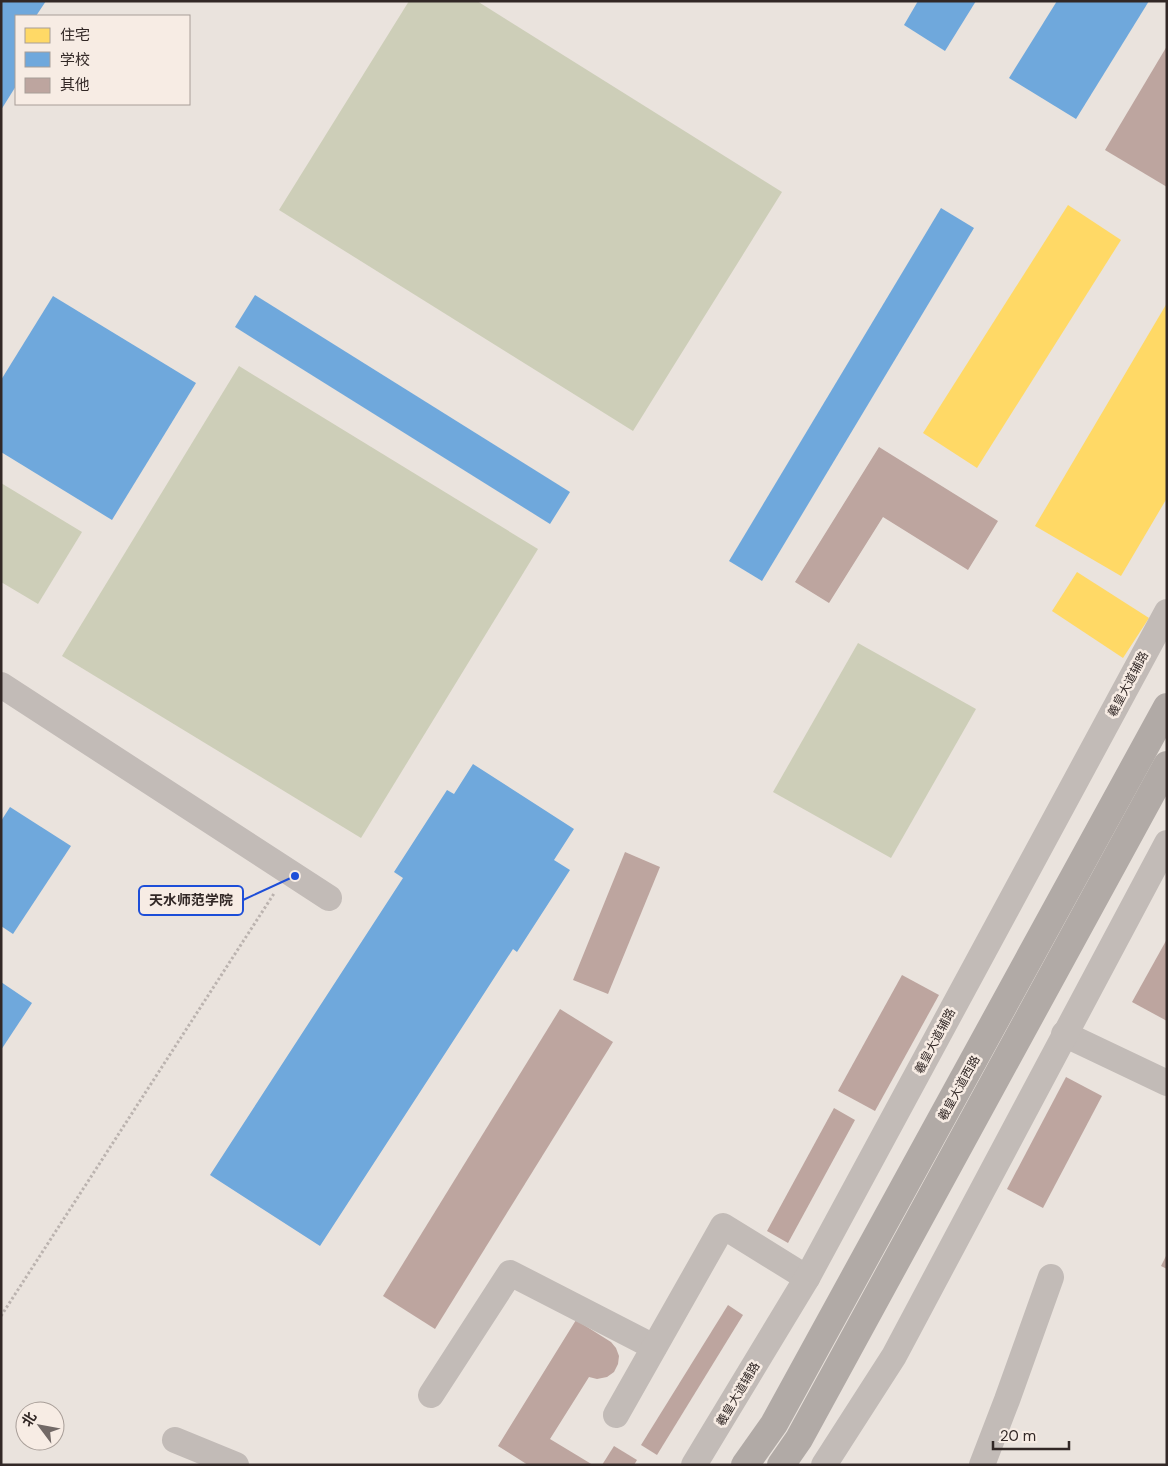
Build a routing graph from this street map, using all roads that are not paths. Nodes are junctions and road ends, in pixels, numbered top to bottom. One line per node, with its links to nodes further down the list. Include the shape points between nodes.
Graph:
1 (1167, 612): 10 (street, 羲皇大道辅路)
2 (1, 685): 6 (street)
3 (1167, 707): 17 (main road, 羲皇大道西路, via 774,1424)
4 (1167, 766): 18 (main road)
5 (1167, 843): 7 (street)
6 (329, 898)
7 (1064, 1034): 8 (street); 19 (street, via 894,1356)
8 (1167, 1083)
9 (1051, 1277): 20 (street)
10 (808, 1278): 11 (street, via 723,1226); 16 (street, 羲皇大道辅路)
11 (654, 1347): 12 (street, via 510,1273); 13 (street)
12 (431, 1395)
13 (616, 1415)
14 (175, 1440): 15 (street)
15 (236, 1465)
16 (694, 1465)
17 (744, 1465)
18 (781, 1465)
19 (824, 1465)
20 (982, 1465)

